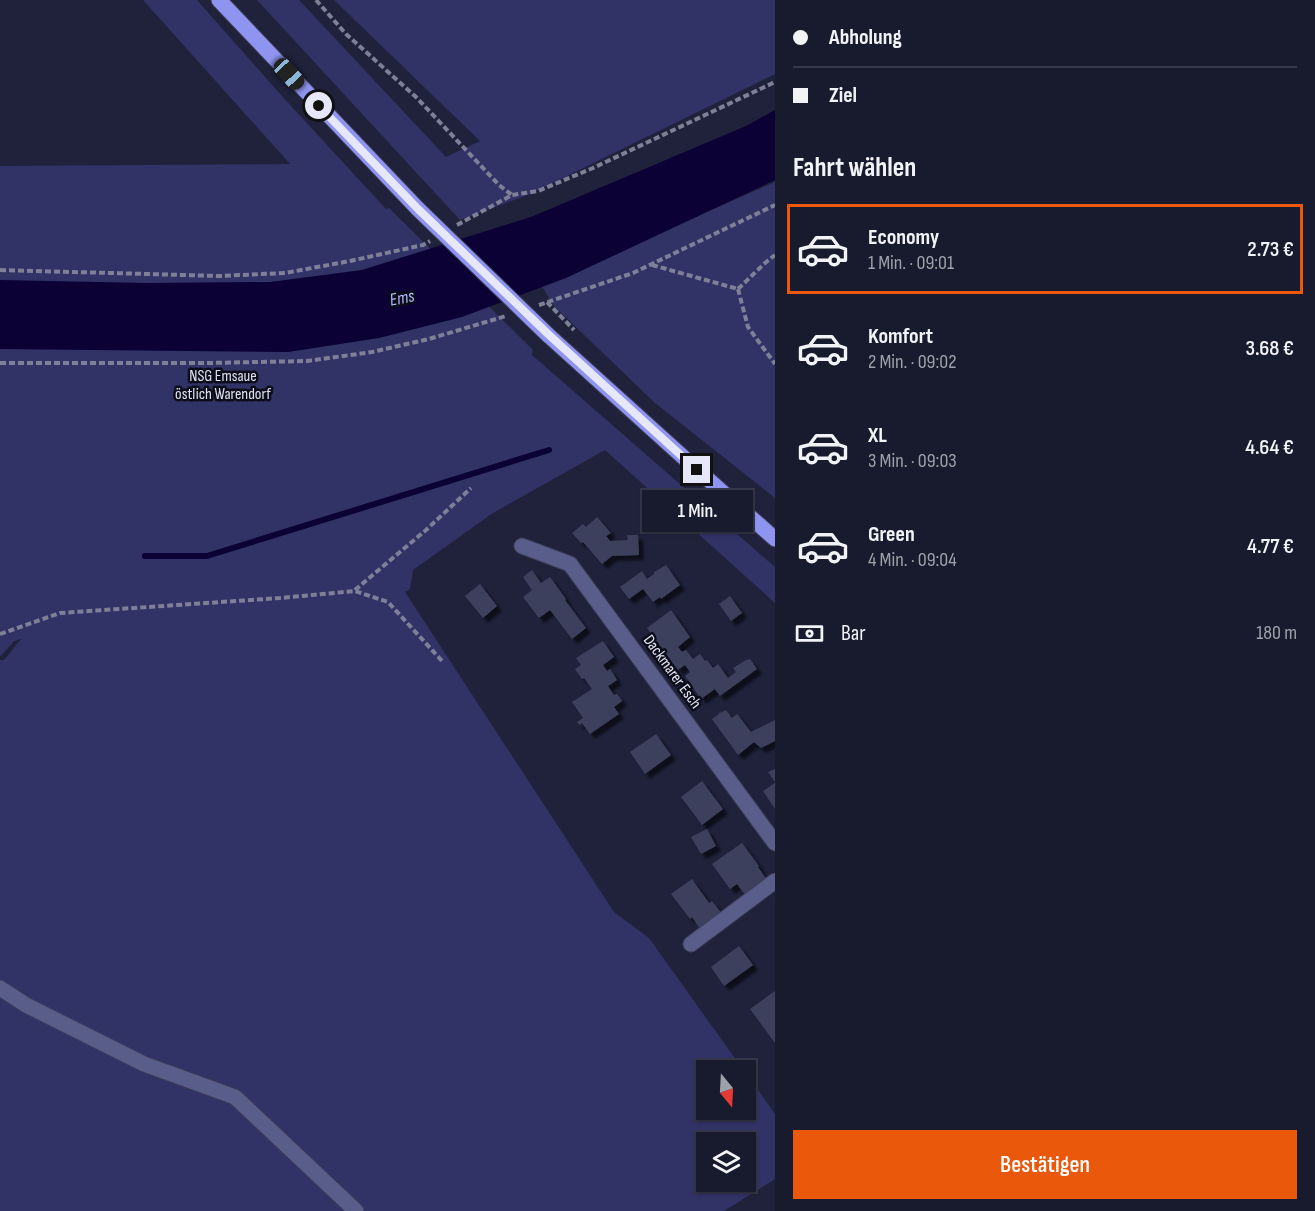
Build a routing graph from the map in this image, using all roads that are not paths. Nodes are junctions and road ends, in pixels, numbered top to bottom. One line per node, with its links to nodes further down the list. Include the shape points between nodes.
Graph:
1 (219, 0): 2 (main road, bridge, via 418,209 548,334)
2 (775, 539)
3 (522, 546): 4 (street, Dackmarer Esch, via 570,564)
4 (775, 843)
5 (775, 881): 6 (street)
6 (691, 944)
7 (0, 988): 8 (street, via 144,1064 235,1097)
8 (356, 1211)

